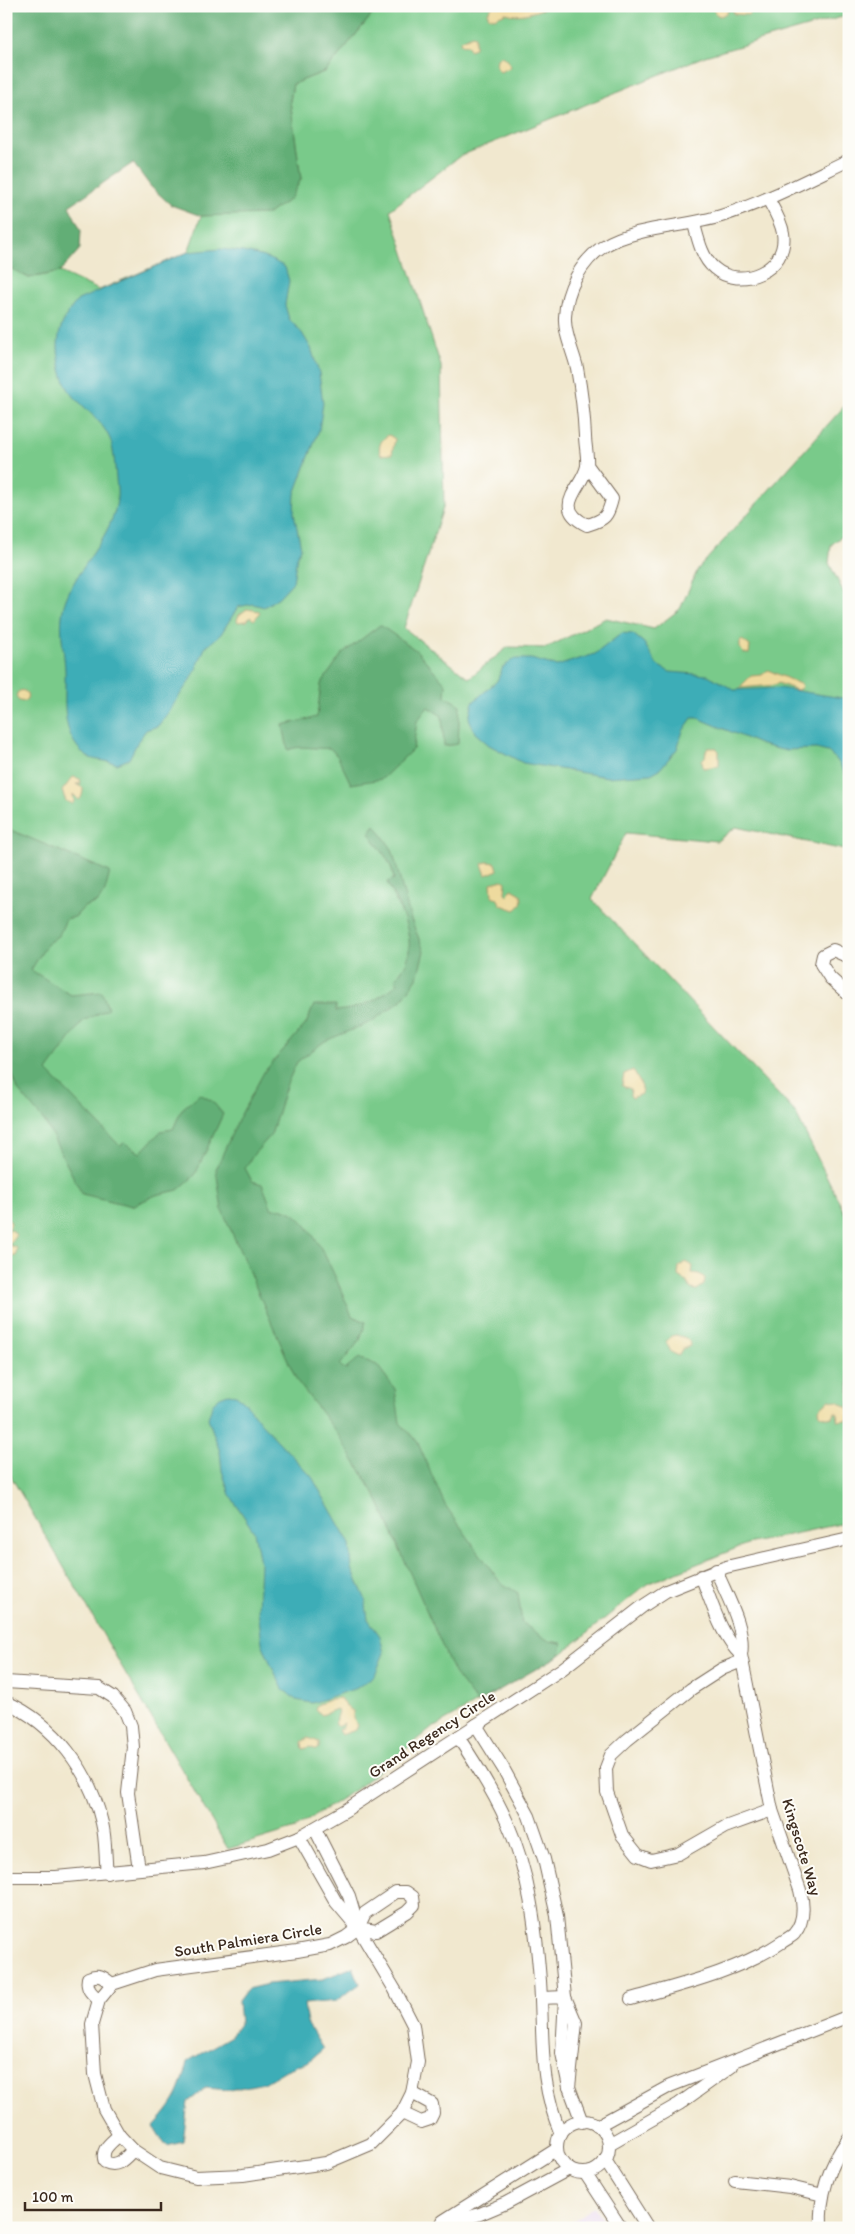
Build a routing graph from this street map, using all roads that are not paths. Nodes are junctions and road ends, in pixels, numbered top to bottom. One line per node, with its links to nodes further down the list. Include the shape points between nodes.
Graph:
1 (849, 160): 2 (street)
2 (768, 199): 3 (street); 3 (street, via 784,235 782,254 763,273 745,278 728,277 714,268 702,251)
3 (694, 224): 4 (street, via 642,232 604,246 588,261 572,286 564,319 584,414)
4 (587, 465)
5 (849, 957): 6 (street, via 833,950 823,955 821,964 830,978)
6 (849, 995)
7 (849, 1539): 8 (street, Grand Regency Circle)
8 (716, 1570): 9 (street, Grand Regency Circle); 10 (street, Kingscote Way, via 740,1631)
9 (701, 1576): 10 (street, Kingscote Way, via 723,1629); 13 (street, Grand Regency Circle, via 666,1591 643,1606 562,1669)
10 (742, 1658): 15 (street, Kingscote Way); 15 (street, via 696,1686 611,1755 606,1768 607,1792 622,1835 638,1855 651,1860 678,1854 725,1827)
11 (6, 1682): 18 (street, via 99,1688 113,1697 124,1711 132,1726 128,1793)
12 (6, 1702): 19 (street, via 57,1738 83,1773 102,1823)
13 (476, 1725): 14 (street, Grand Regency Circle); 23 (street, via 530,1816 557,1916)
14 (458, 1737): 16 (street, Grand Regency Circle); 24 (street, via 486,1780 507,1822 523,1866 534,1919)
15 (772, 1810): 25 (street, Kingscote Way, via 803,1902 803,1918 794,1934 749,1960)
16 (315, 1829): 17 (street, Grand Regency Circle); 21 (street, via 348,1896)
17 (300, 1837): 18 (street, Grand Regency Circle, via 204,1863); 21 (street, via 336,1902)
18 (139, 1869): 19 (street, Grand Regency Circle)
19 (107, 1873): 20 (street, Grand Regency Circle)
20 (6, 1877)
21 (358, 1928): 22 (street, South Palmiera Circle, via 330,1944 155,1970); 30 (street, via 413,2025 418,2062)
22 (112, 1984): 26 (street); 26 (street, via 102,1976 88,1978 90,1992)
23 (565, 1997): 24 (street); 29 (street, via 562,2053)
24 (541, 1998): 31 (street, via 542,2056)
25 (631, 1999)
26 (100, 2000): 36 (street, via 92,2024 95,2074 104,2109)
27 (849, 2016): 28 (street)
28 (746, 2056): 34 (street, via 670,2086); 38 (street, via 679,2104)
29 (569, 2087): 31 (street); 33 (street)
30 (412, 2093): 32 (street); 32 (street, via 432,2104 430,2119 421,2122)
31 (547, 2093): 35 (street)
32 (402, 2113): 40 (street, via 371,2144 348,2155 326,2163 243,2175 196,2177 160,2168)
33 (582, 2122): 34 (street); 35 (street, via 570,2125)
34 (597, 2126): 38 (street)
35 (561, 2134): 39 (street)
36 (119, 2135): 40 (street); 40 (street, via 105,2148 105,2162 112,2165 120,2163)
37 (849, 2138): 45 (street, via 832,2166)
38 (609, 2144): 41 (street)
39 (557, 2149): 42 (street); 46 (street)
40 (134, 2150)
41 (605, 2160): 43 (street, via 597,2169); 48 (street)
42 (569, 2169): 43 (street); 46 (street, via 506,2203)
43 (585, 2173): 47 (street)
44 (735, 2181): 45 (street, via 790,2187)
45 (823, 2195): 49 (street)
46 (434, 2228)
47 (621, 2228)
48 (648, 2228)
49 (821, 2228)

